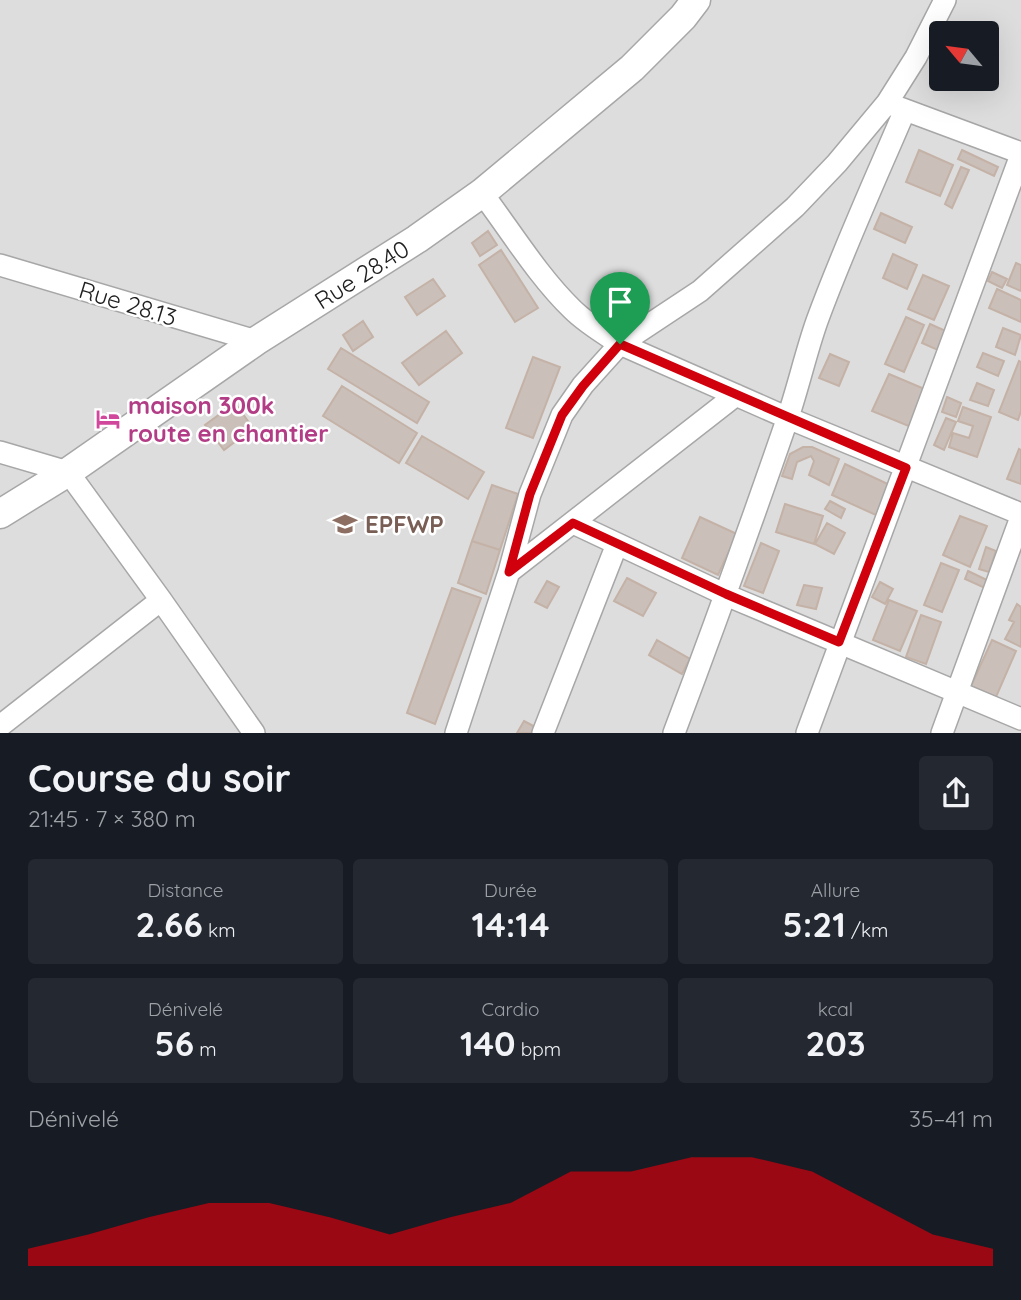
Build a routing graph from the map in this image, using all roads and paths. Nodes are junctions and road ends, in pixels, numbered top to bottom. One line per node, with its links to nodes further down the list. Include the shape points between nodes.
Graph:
1 (696, 0): 5 (street, Rue 28.40, via 632,68)
2 (945, 0): 3 (street)
3 (896, 107): 4 (street); 8 (street, via 795,207 700,291); 10 (street, via 803,362)
4 (1021, 154): 12 (street)
5 (482, 193): 7 (street, Rue 28.40); 8 (street, via 556,292)
6 (0, 265): 7 (street, Rue 28.13)
7 (256, 341): 13 (street, Rue 28.40)
8 (620, 344): 9 (street); 18 (street, via 562,415 530,494)
9 (736, 395): 10 (street); 16 (street)
10 (788, 418): 12 (street); 19 (street)
11 (0, 452): 13 (street)
12 (906, 468): 15 (street); 21 (street)
13 (68, 472): 14 (street, Rue 28.40); 20 (street)
14 (0, 514)
15 (1021, 515): 22 (street)
16 (573, 523): 17 (street); 18 (street)
17 (617, 544): 19 (street); 27 (street)
18 (509, 572): 25 (street)
19 (726, 594): 21 (street); 28 (street)
20 (162, 600): 24 (street); 26 (street)
21 (839, 642): 22 (street); 29 (street)
22 (957, 692): 23 (street); 30 (street)
23 (1021, 719)
24 (0, 726)
25 (460, 732)
26 (253, 733)
27 (543, 733)
28 (674, 733)
29 (807, 733)
30 (942, 733)

